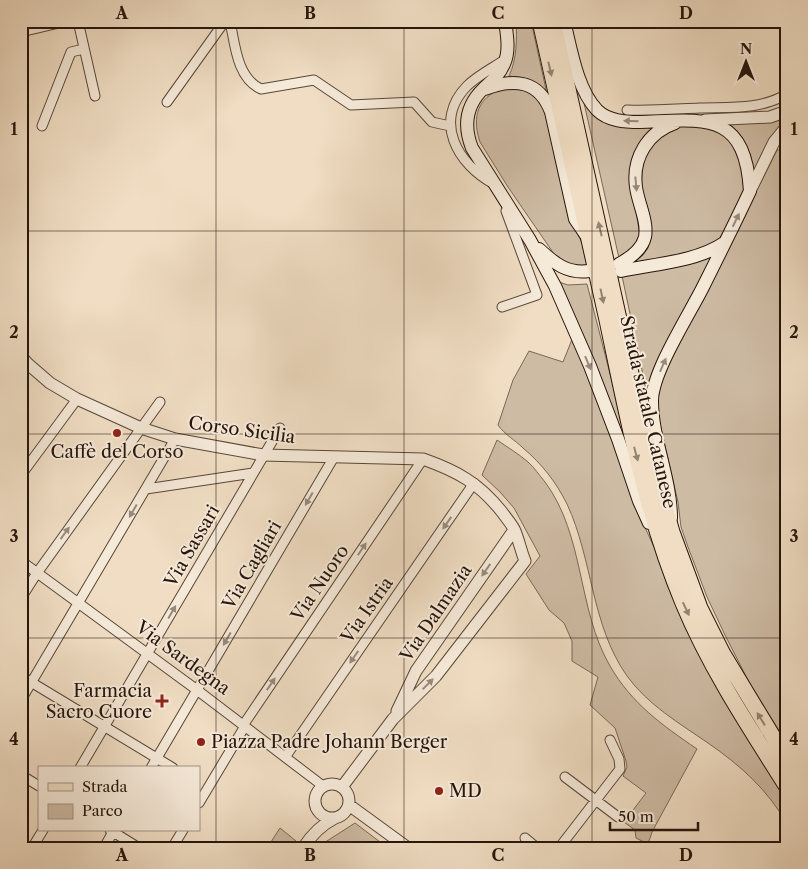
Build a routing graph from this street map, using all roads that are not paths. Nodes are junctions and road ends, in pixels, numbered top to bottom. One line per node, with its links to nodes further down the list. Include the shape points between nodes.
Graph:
1 (37, 21): 11 (street)
2 (62, 21): 12 (street)
3 (78, 21): 13 (street)
4 (225, 21): 18 (street)
5 (230, 21): 24 (street, via 239,64 252,84 261,89 314,80 351,104 414,102 432,122)
6 (505, 21): 14 (main road)
7 (511, 21): 14 (main road)
8 (540, 21): 30 (main road, Strada statale Catanese, one-way to 30)
9 (553, 21): 48 (main road, Strada statale Catanese, one-way to 9, via 646,441)
10 (564, 21): 22 (main road, one-way to 10, via 628,122 615,120 597,110 580,80)
11 (21, 24)
12 (21, 31)
13 (84, 49): 17 (street); 23 (street, via 71,52)
14 (507, 55): 15 (main road, via 498,74); 24 (street, via 467,86 454,108)
15 (481, 91): 26 (main road, via 468,112 466,131 472,148); 30 (main road, via 515,82 529,86 544,97 552,112 575,218)
16 (787, 94): 19 (street, via 770,103 749,107)
17 (95, 96)
18 (167, 102)
19 (627, 110)
20 (787, 111): 21 (street, via 770,117)
21 (696, 120): 22 (main road); 27 (main road, via 716,124 738,141 744,152)
22 (680, 121): 31 (main road, one-way to 31, via 655,132 638,158 636,187 645,237 640,249 620,268 692,257 712,251)
23 (42, 126)
24 (450, 126): 26 (street, via 463,156 478,175)
25 (787, 126): 27 (street, via 774,142)
26 (496, 185): 28 (main road)
27 (750, 191): 31 (main road, one-way to 27)
28 (510, 207): 29 (main road); 33 (street, via 506,215 537,296)
29 (530, 240): 32 (main road); 32 (main road, via 553,263 589,274 576,278)
30 (590, 242): 51 (main road, Strada statale Catanese, one-way to 51, via 634,445)
31 (725, 242): 48 (main road, one-way to 31, via 671,501 655,426 653,391 665,359)
32 (546, 269): 51 (main road, one-way to 51, via 590,366 639,501)
33 (502, 306)
34 (23, 364): 35 (street, Corso Sicilia)
35 (77, 399): 37 (street, Corso Sicilia); 44 (street)
36 (160, 402): 37 (street)
37 (141, 428): 39 (street, Corso Sicilia); 52 (street, one-way to 37)
38 (280, 428): 40 (street, Via Sassari)
39 (175, 439): 40 (street, Corso Sicilia); 46 (street)
40 (263, 455): 41 (street, Corso Sicilia); 43 (street, Via Sassari)
41 (334, 457): 42 (street, Corso Sicilia); 58 (street, Via Cagliari, one-way to 58)
42 (423, 459): 45 (street, Corso Sicilia); 61 (street, Via Nuoro, one-way to 42)
43 (253, 473): 46 (street); 55 (street, Via Sassari, one-way to 43)
44 (21, 475)
45 (474, 483): 47 (street, Corso Sicilia, via 497,505); 64 (street, Via Istria, one-way to 64)
46 (146, 489): 54 (street, one-way to 54)
47 (514, 530): 50 (street, Corso Sicilia); 60 (street, Via Dalmazia, one-way to 60, via 416,671)
48 (672, 532): 66 (main road, Strada statale Catanese, one-way to 48, via 723,654 700,608)
49 (21, 561): 52 (street, Via Sardegna)
50 (525, 561): 60 (street, Via Dalmazia, one-way to 50, via 436,676)
51 (667, 561): 76 (main road, Strada statale Catanese, one-way to 76, via 684,604 730,696)
52 (37, 573): 53 (street); 54 (street, Via Sardegna)
53 (21, 598)
54 (78, 604): 55 (street, Via Sardegna); 57 (street)
55 (148, 654): 58 (street, Via Sardegna); 62 (street, Via Sassari)
56 (21, 676): 57 (street)
57 (32, 682): 59 (street); 62 (street)
58 (197, 690): 61 (street, Via Sardegna); 65 (street, Via Cagliari)
59 (21, 700)
60 (393, 719): 75 (street, Via Dalmazia)
61 (244, 725): 64 (street, Via Sardegna); 77 (street, Via Nuoro)
62 (105, 727): 65 (street); 67 (street, Via Sassari)
63 (610, 740): 78 (street, via 620,769)
64 (286, 756): 74 (street, Via Sardegna)
65 (157, 758): 68 (street, Via Cagliari); 69 (street)
66 (787, 760)
67 (81, 766)
68 (152, 766)
69 (170, 766)
70 (21, 775): 73 (street)
71 (565, 777): 78 (street)
72 (200, 784): 77 (street)
73 (38, 785)
74 (323, 786): 75 (street, via 336,784); 80 (street, via 318,790)
75 (342, 787): 81 (street, via 347,792)
76 (787, 787)
77 (208, 788): 79 (street, Via Nuoro)
78 (595, 800): 82 (street); 97 (street)
79 (200, 801)
80 (315, 803): 83 (street, via 322,814); 88 (street)
81 (349, 805): 83 (street); 95 (street)
82 (618, 817)
83 (335, 818): 88 (street)
84 (42, 832): 90 (street)
85 (112, 832): 91 (street)
86 (115, 832): 92 (street)
87 (182, 832): 93 (street)
88 (311, 836): 94 (street)
89 (525, 838): 96 (street)
90 (32, 848)
91 (104, 848)
92 (139, 848)
93 (172, 848)
94 (303, 848)
95 (408, 848)
96 (537, 848)
97 (559, 848)

